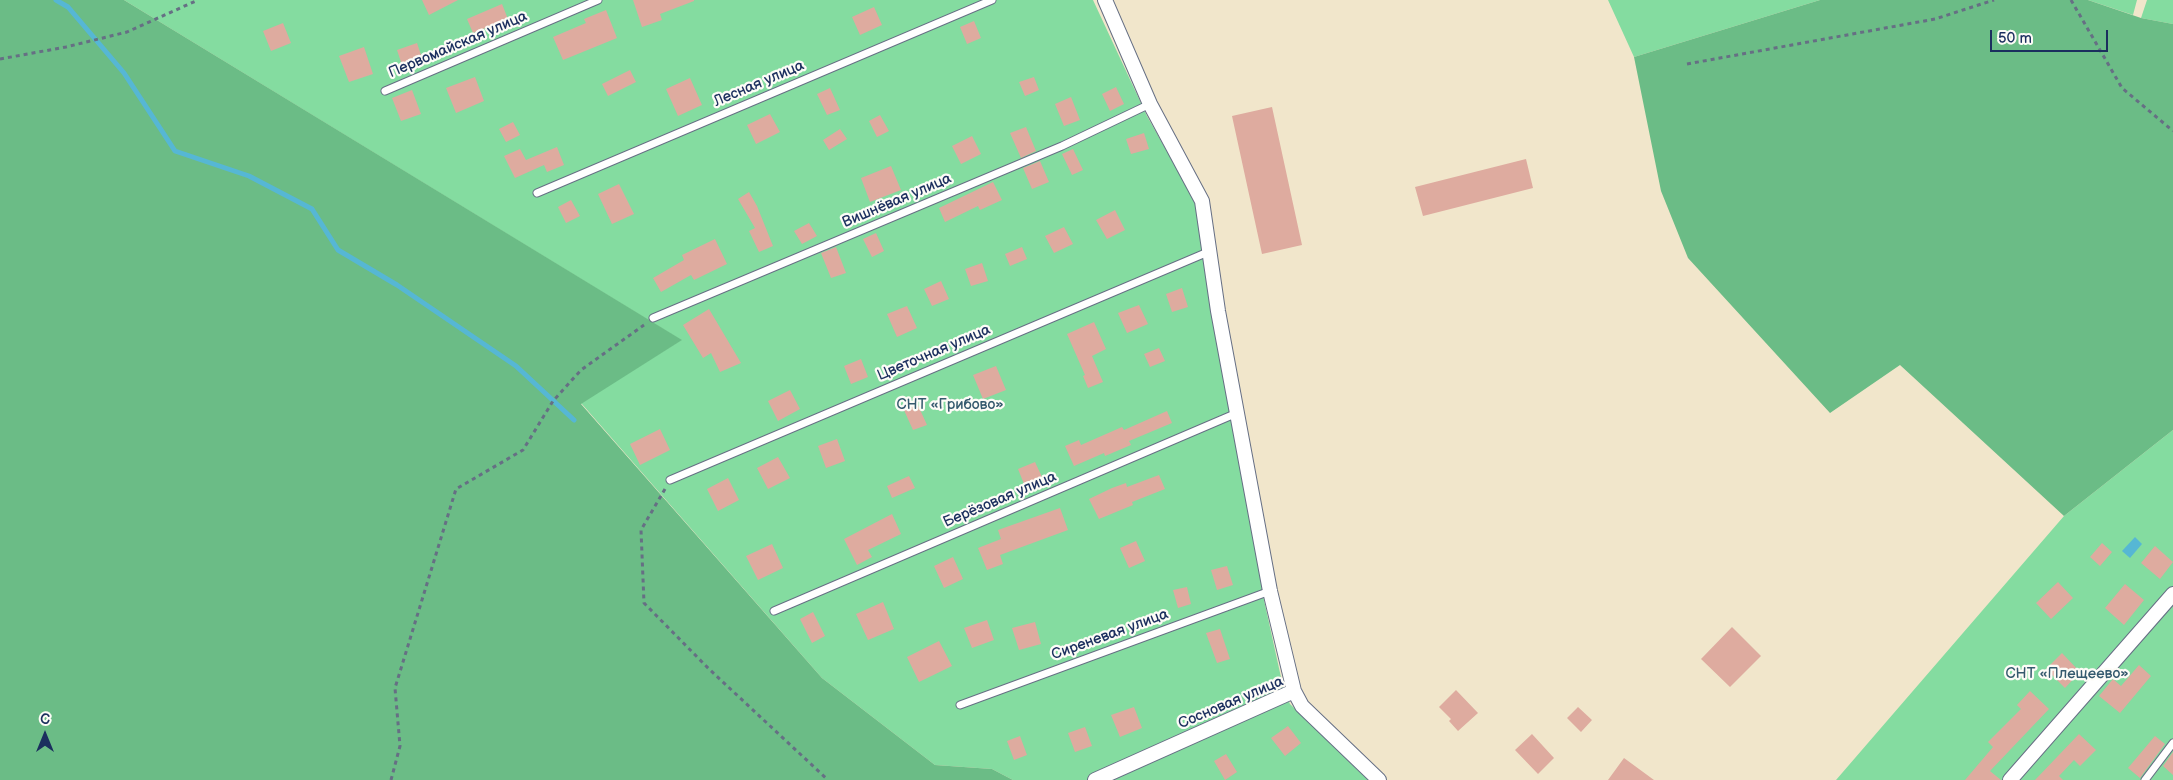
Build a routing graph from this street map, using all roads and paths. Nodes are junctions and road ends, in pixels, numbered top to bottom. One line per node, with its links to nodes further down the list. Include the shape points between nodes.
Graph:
1 (198, 0): 7 (path, via 127,32)
2 (598, 0): 9 (lane, Первомайская улица)
3 (992, 0): 12 (lane, Лесная улица)
4 (1105, 0): 10 (street)
5 (1994, 0): 8 (path, via 1935,19)
6 (2071, 0): 11 (path, via 2122,88)
7 (0, 59)
8 (1687, 64)
9 (385, 91)
10 (1150, 104): 13 (street, via 1202,201); 14 (lane, Вишнёвая улица, via 1062,146)
11 (2173, 131)
12 (537, 193)
13 (1208, 252): 15 (street); 16 (lane, Цветочная улица)
14 (653, 318): 23 (path, via 581,370 553,401 523,450 456,489 395,688 400,746)
15 (1237, 413): 17 (street); 19 (lane, Берёзовая улица)
16 (670, 480): 24 (path, via 641,530 644,602 709,669)
17 (1270, 591): 20 (street); 21 (lane, Сиреневая улица)
18 (2173, 594): 27 (street)
19 (774, 611)
20 (1294, 692): 25 (street, Сосновая улица); 26 (street, Сосновая улица, via 1302,706)
21 (960, 704)
22 (2173, 743): 28 (lane)
23 (391, 780)
24 (828, 780)
25 (1095, 780)
26 (1379, 780)
27 (2010, 780)
28 (2145, 780)

